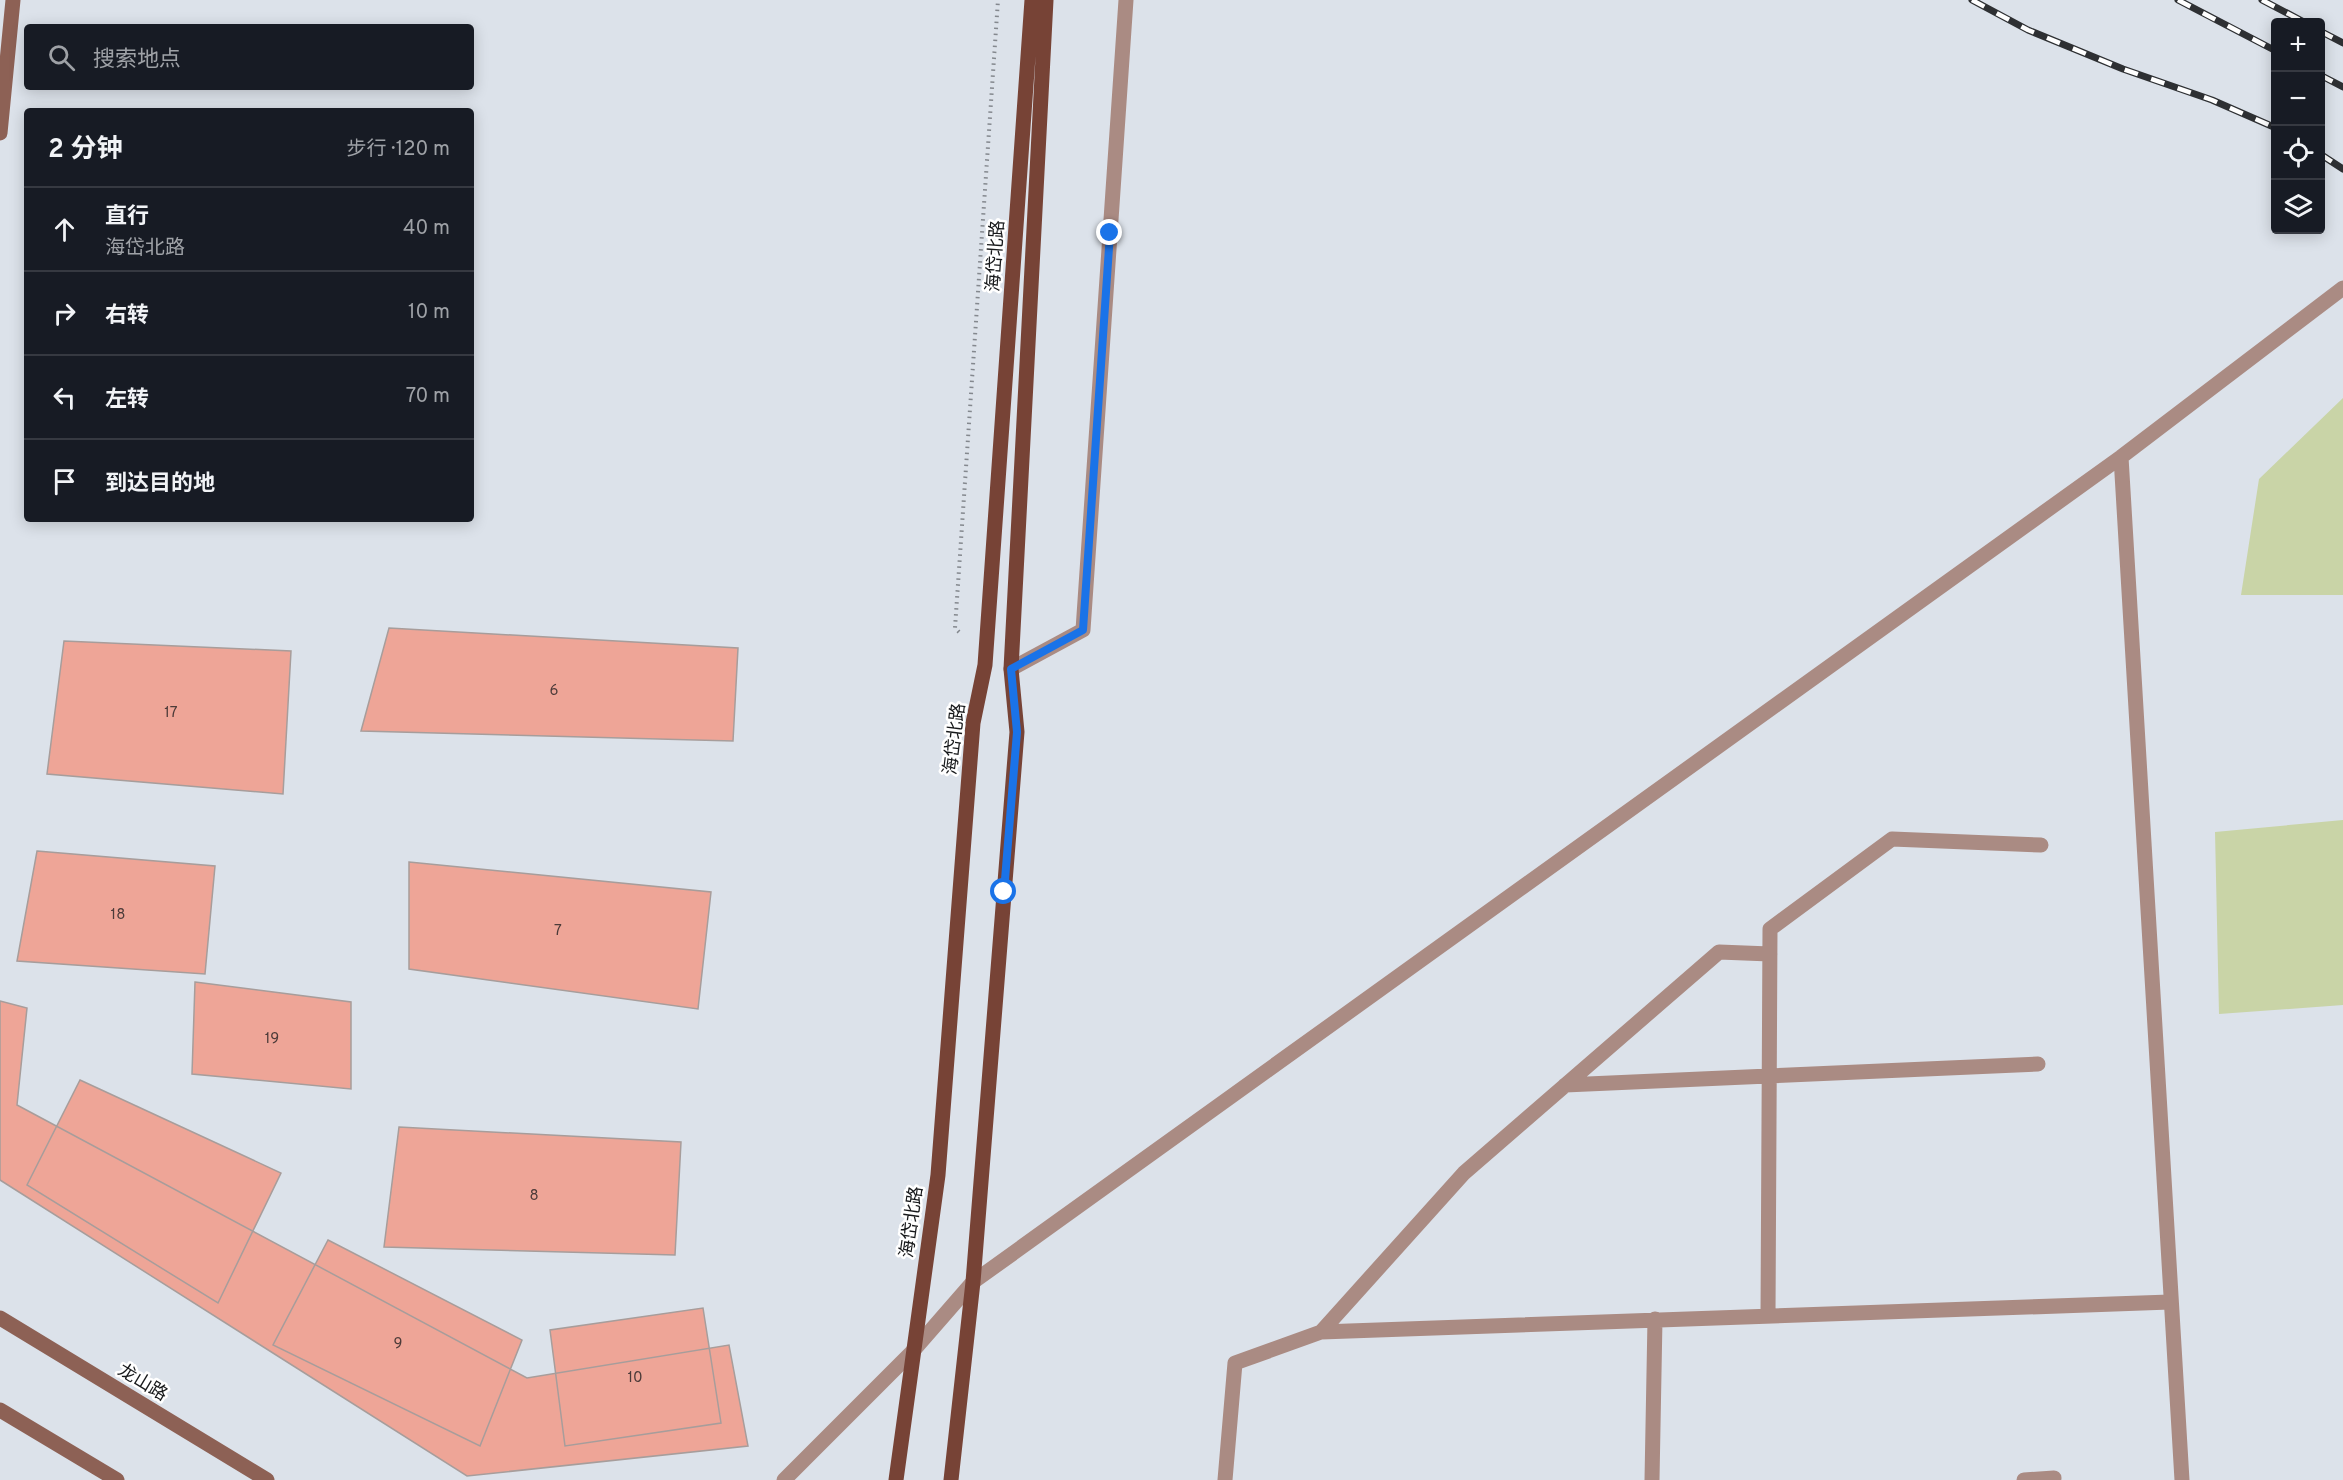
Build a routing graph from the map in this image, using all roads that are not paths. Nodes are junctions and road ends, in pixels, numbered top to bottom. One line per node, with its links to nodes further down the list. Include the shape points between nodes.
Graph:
1 (13, 0): 5 (street)
2 (1032, 0): 20 (main road, 海岱北路, via 985,665 973,723 938,1175)
3 (1046, 0): 8 (main road, 海岱北路)
4 (1126, 0): 8 (street, via 1083,630)
5 (0, 133)
6 (2343, 288): 7 (street)
7 (2121, 457): 14 (street); 15 (street)
8 (1011, 669): 14 (main road, 海岱北路, via 1017,732)
9 (2041, 845): 10 (street, via 1892,839 1770,930)
10 (1770, 954): 12 (street); 13 (street, via 1719,952)
11 (2038, 1064): 12 (street)
12 (1769, 1076): 13 (street); 16 (street)
13 (1565, 1085): 19 (street, via 1464,1173)
14 (973, 1282): 20 (street); 27 (main road, 海岱北路)
15 (2170, 1302): 16 (street); 31 (street)
16 (1767, 1316): 18 (street)
17 (0, 1318): 24 (street, 龙山路)
18 (1655, 1319): 19 (street); 29 (street)
19 (1321, 1332): 28 (street, via 1235,1363)
20 (912, 1352): 25 (street); 26 (main road, 海岱北路)
21 (0, 1410): 23 (street)
22 (2054, 1478): 30 (street)
23 (117, 1480)
24 (267, 1480)
25 (784, 1480)
26 (896, 1480)
27 (951, 1480)
28 (1225, 1480)
29 (1652, 1480)
30 (2024, 1480)
31 (2182, 1480)

